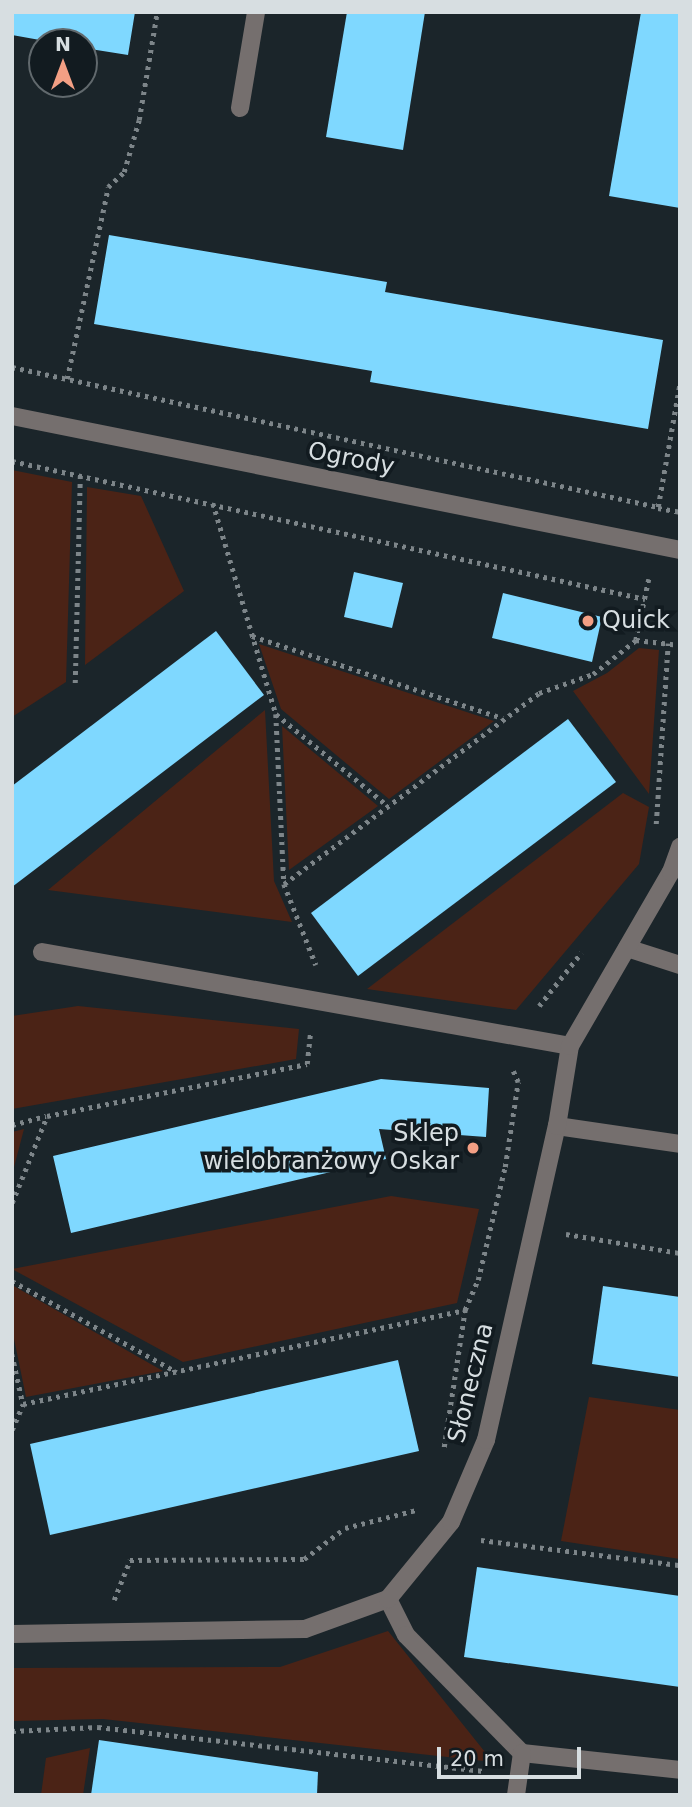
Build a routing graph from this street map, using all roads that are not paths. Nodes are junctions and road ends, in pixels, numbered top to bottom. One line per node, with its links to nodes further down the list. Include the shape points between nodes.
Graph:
1 (256, 12): 2 (street)
2 (240, 108)
3 (12, 416): 4 (street, Ogrody)
4 (680, 550)
5 (680, 847): 6 (street, Słoneczna)
6 (676, 873): 7 (street, Słoneczna)
7 (627, 948): 9 (street); 10 (street, Słoneczna)
8 (42, 952): 10 (street)
9 (680, 965)
10 (570, 1046): 11 (street, Słoneczna)
11 (557, 1126): 12 (street); 13 (street, Słoneczna, via 486,1440 451,1522)
12 (680, 1144)
13 (388, 1600): 14 (street, via 305,1629); 15 (street, via 406,1635)
14 (12, 1634)
15 (522, 1753): 16 (street); 17 (street)
16 (680, 1770)
17 (516, 1795)

